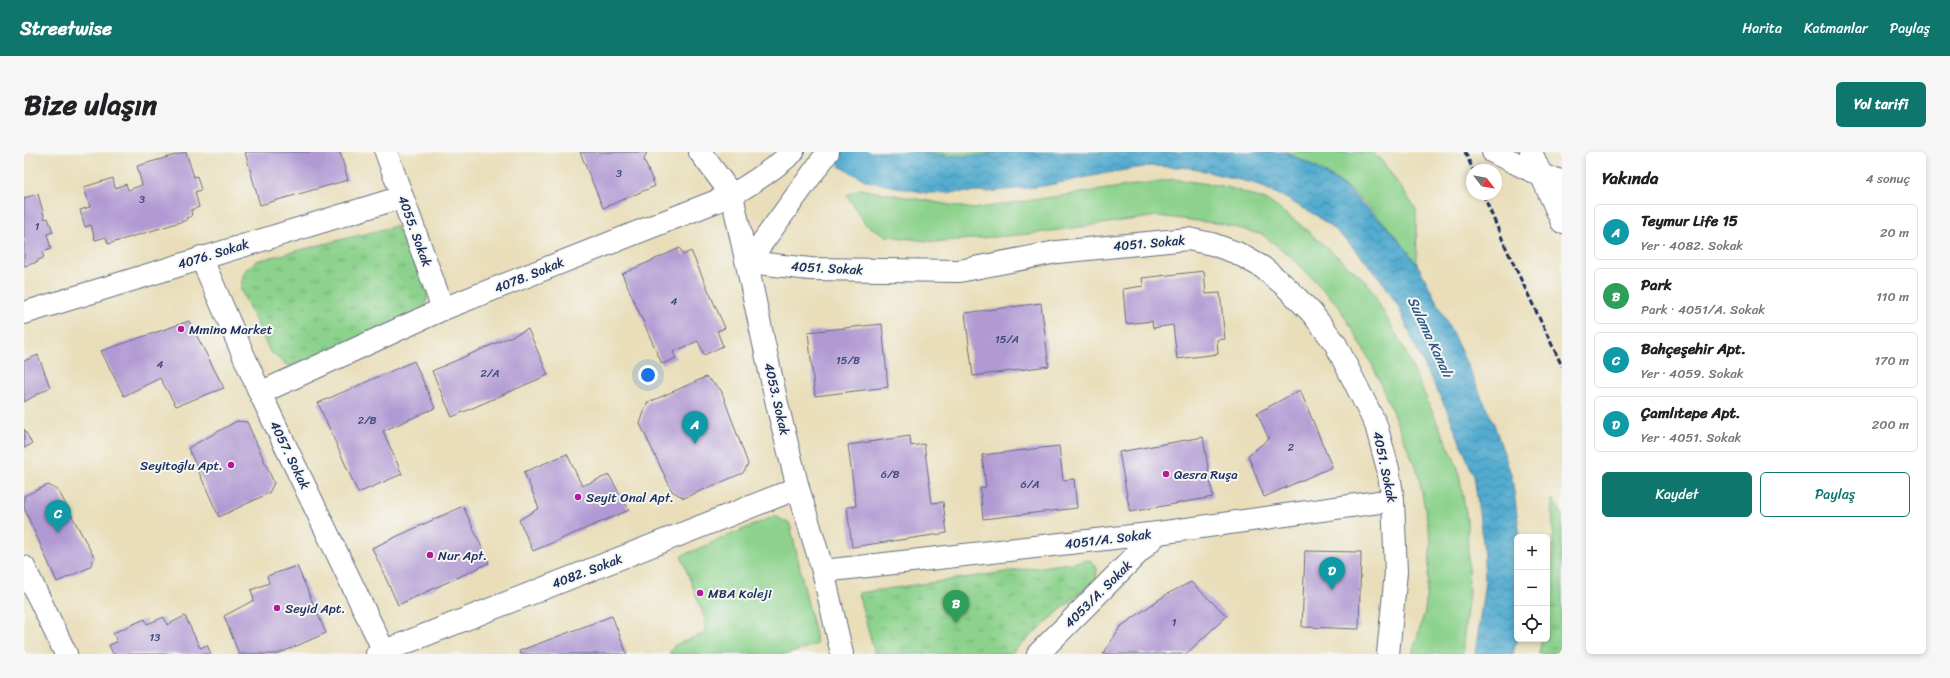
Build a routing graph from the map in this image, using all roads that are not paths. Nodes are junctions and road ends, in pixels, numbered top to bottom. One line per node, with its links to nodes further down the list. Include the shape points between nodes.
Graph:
1 (386, 152): 10 (street, 4055. Sokak)
2 (700, 152): 9 (street, 4053. Sokak)
3 (793, 152): 9 (street, 4078. Sokak, via 756,181)
4 (828, 152): 13 (street)
5 (1531, 152): 7 (street)
6 (1495, 153): 7 (street)
7 (1540, 175): 8 (street); 11 (street)
8 (1562, 181)
9 (732, 195): 13 (street, 4053. Sokak); 14 (street, 4078. Sokak)
10 (402, 197): 12 (street, 4076. Sokak); 14 (street, 4055. Sokak)
11 (1562, 222)
12 (201, 257): 15 (street, 4076. Sokak); 16 (street, 4057. Sokak)
13 (748, 262): 17 (street, 4053. Sokak, via 777,404); 18 (street, 4051. Sokak, via 810,269 959,271 1057,252 1188,239 1237,253 1262,267 1284,285 1311,312 1335,343 1376,425)
14 (443, 309): 16 (street, 4078. Sokak)
15 (24, 312)
16 (260, 393): 22 (street, 4057. Sokak)
17 (798, 488): 21 (street, 4053. Sokak); 22 (street, 4082. Sokak)
18 (1393, 500): 19 (street, 4051/A. Sokak); 26 (street, 4051. Sokak, via 1396,572)
19 (1158, 533): 21 (street, 4051/A. Sokak); 25 (street, 4053/A. Sokak)
20 (24, 568): 23 (street)
21 (823, 571): 24 (street, 4053. Sokak)
22 (380, 653)
23 (66, 654)
24 (842, 654)
25 (1038, 654)
26 (1388, 654)

